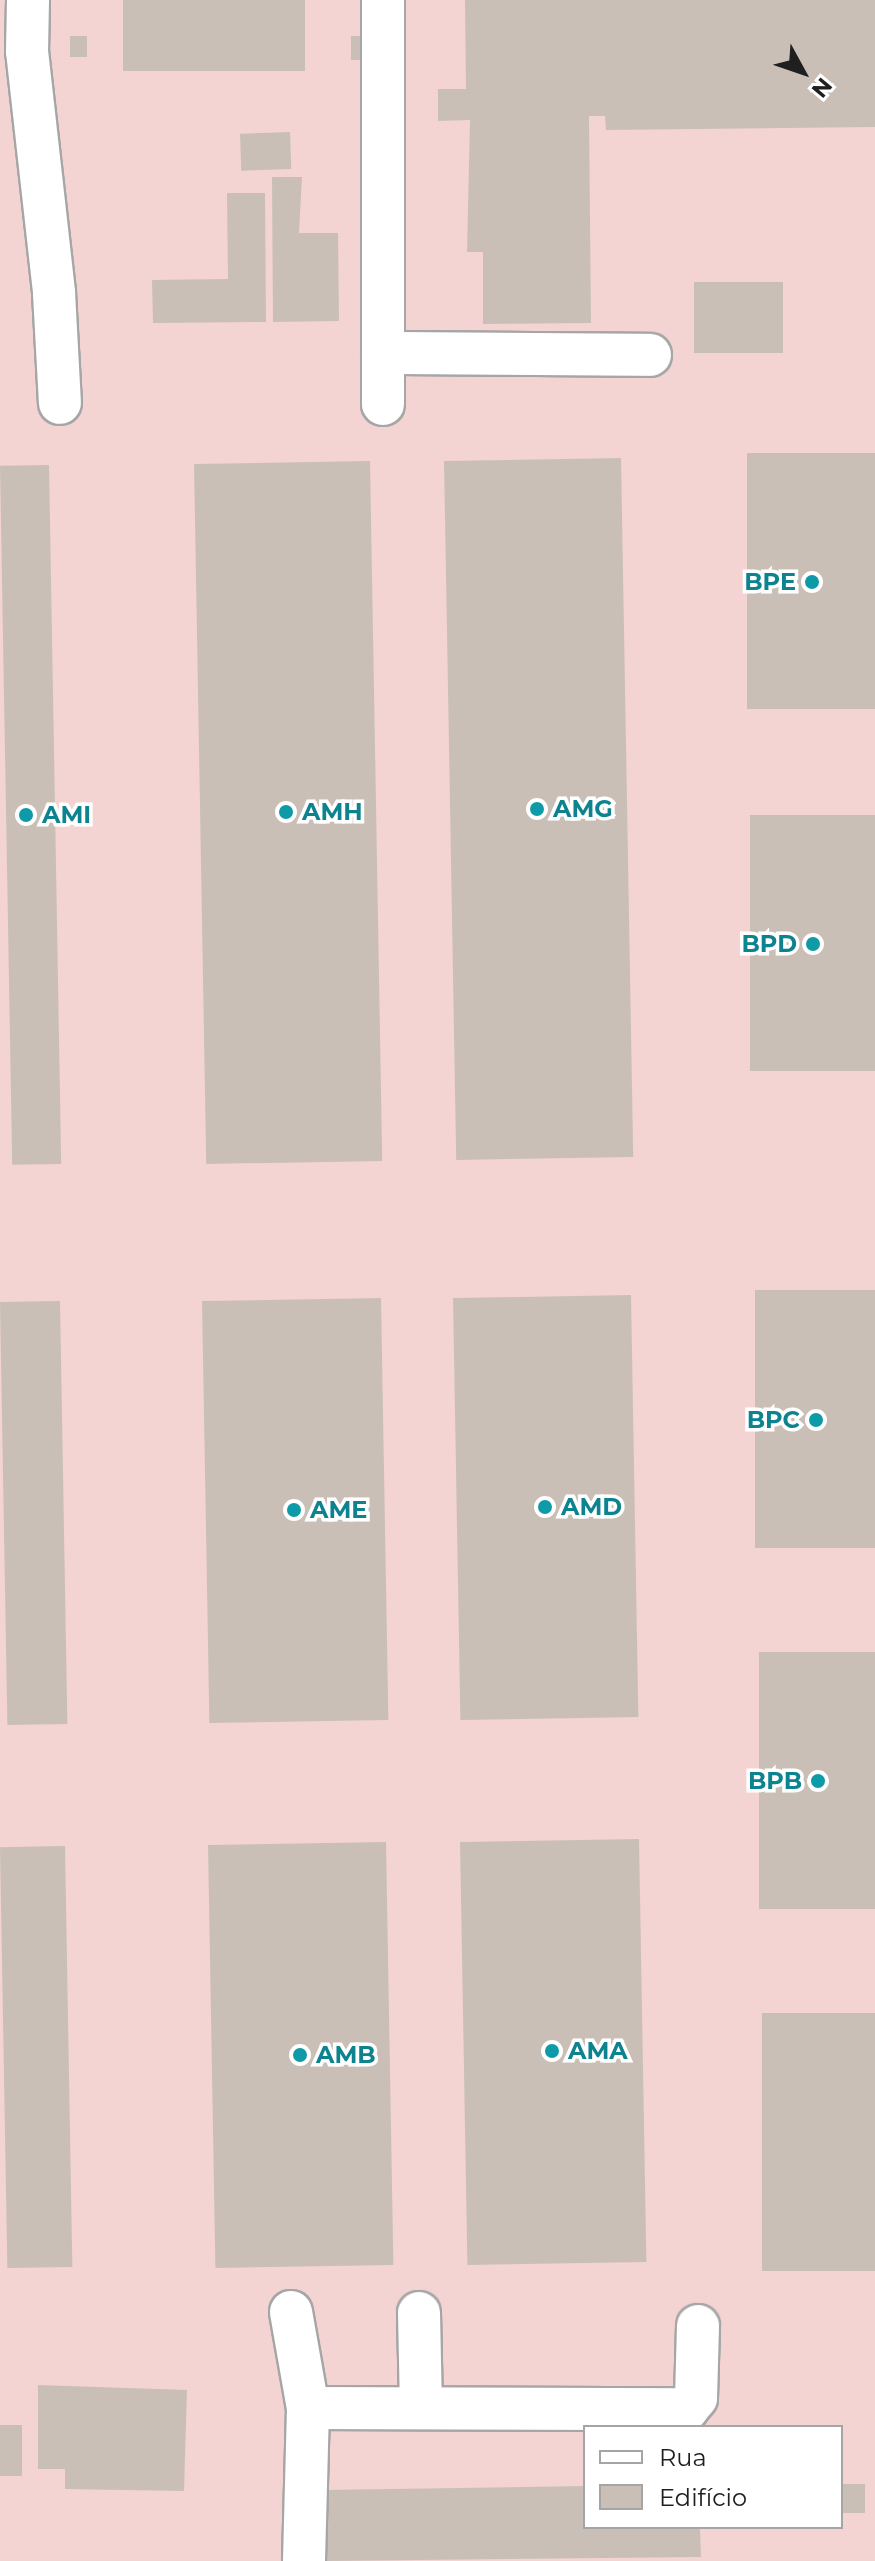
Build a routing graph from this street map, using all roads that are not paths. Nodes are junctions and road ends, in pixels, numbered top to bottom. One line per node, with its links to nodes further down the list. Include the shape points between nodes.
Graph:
1 (28, 0): 5 (lane, via 27,51 54,293)
2 (383, 0): 3 (lane)
3 (383, 353): 4 (lane); 6 (lane)
4 (650, 355)
5 (60, 403)
6 (383, 404)
7 (291, 2312): 10 (lane)
8 (419, 2313): 11 (lane)
9 (698, 2326): 11 (lane, via 696,2398 687,2409)
10 (308, 2408): 11 (lane); 12 (lane)
11 (421, 2408)
12 (304, 2561)

